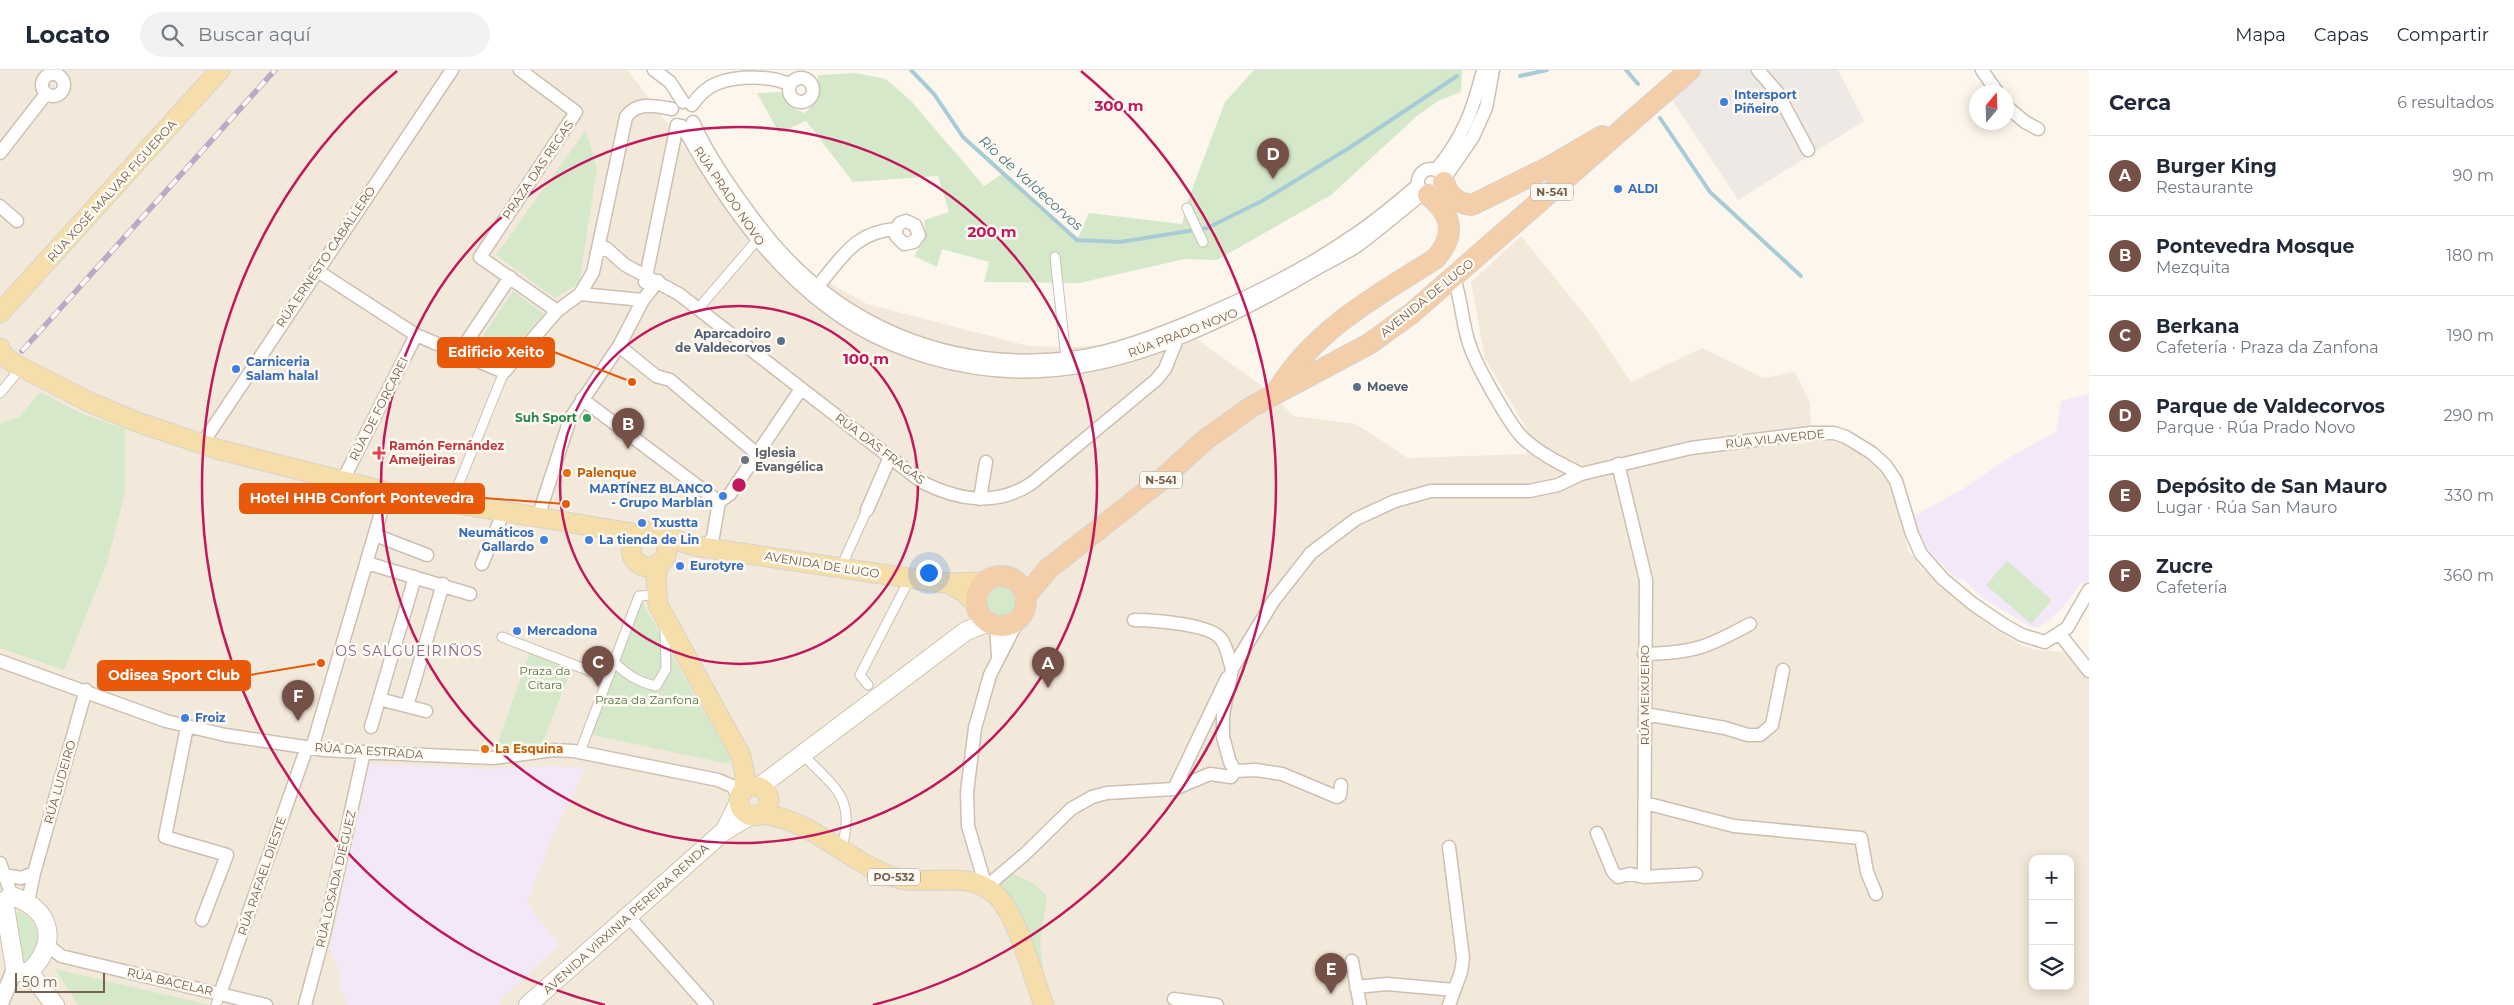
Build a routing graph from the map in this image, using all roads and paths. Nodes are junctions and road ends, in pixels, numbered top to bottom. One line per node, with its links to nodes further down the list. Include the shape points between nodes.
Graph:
1 (220, 70): 43 (main road, RÚA XOSÉ MALVAR FIGUEROA)
2 (452, 70): 33 (street, RÚA ERNESTO CABALLERO)
3 (520, 70): 35 (street, PRAZA DAS REGAS, via 576,112 480,257)
4 (654, 70): 13 (street, via 670,82)
5 (1483, 70): 23 (street, via 1474,108)
6 (1493, 70): 23 (street, via 1486,108 1473,136)
7 (1690, 70): 15 (highway, AVENIDA DE LUGO / N-541)
8 (1758, 70): 20 (street, via 1776,92)
9 (1982, 70): 11 (street)
10 (790, 85): 13 (street, via 782,80 729,80 708,88)
11 (1992, 85)
12 (46, 94): 21 (street)
13 (688, 103): 14 (street, via 674,105); 17 (street, via 696,115)
14 (672, 109): 17 (street, via 671,117); 31 (street, via 646,105 637,107 626,117)
15 (1641, 113): 23 (highway, via 1549,167 1472,205 1459,204); 36 (highway, AVENIDA DE LUGO / N-541)
16 (2014, 113): 18 (street)
17 (684, 124): 19 (street, RÚA PRADO NOVO); 22 (street); 38 (street, RÚA PRADO NOVO, via 713,159 764,233)
18 (2038, 129)
19 (695, 147): 22 (street, via 678,153 673,173); 29 (street, RÚA PRADO NOVO)
20 (1808, 150)
21 (0, 154)
22 (667, 177): 34 (street)
23 (1441, 177): 24 (street, via 1439,193); 24 (street, via 1423,171 1418,178)
24 (1423, 191): 45 (street, RÚA PRADO NOVO, via 1354,247 1254,304); 49 (street, RÚA PRADO NOVO, via 1251,295 1150,338); 54 (highway, via 1439,204 1448,217 1449,238 1442,252 1335,325 1299,359)
25 (0, 206): 27 (street)
26 (1187, 208): 30 (street)
27 (17, 221)
28 (896, 229): 38 (street, via 872,232 854,243)
29 (756, 240): 41 (street); 45 (street, RÚA PRADO NOVO, via 811,294 858,328 945,361 980,368 1039,372 1130,354)
30 (1203, 242)
31 (597, 252): 34 (street, RÚA DAS FRAGAS, via 606,248 616,259); 39 (street, via 593,272)
32 (1055, 257): 49 (street)
33 (316, 270): 44 (street); 56 (street, RÚA ERNESTO CABALLERO)
34 (646, 275): 37 (street, RÚA DAS FRAGAS); 40 (street)
35 (510, 277): 42 (street, PRAZA DAS REGAS); 48 (street)
36 (1454, 278): 54 (highway, AVENIDA DE LUGO / N-541, via 1369,344); 61 (street, via 1471,349 1506,413 1523,437 1548,457)
37 (658, 282): 40 (street); 41 (street, RÚA DAS FRAGAS)
38 (817, 287): 49 (street, RÚA PRADO NOVO, via 860,318 928,347 981,358 1035,361)
39 (580, 294): 40 (street); 42 (street)
40 (644, 300): 46 (street)
41 (698, 309): 52 (street, RÚA DAS FRAGAS)
42 (557, 311): 51 (street)
43 (1, 316)
44 (416, 335): 48 (street); 62 (street, RÚA DE FORCAREI)
45 (1178, 337): 64 (street, RÚA DAS FRAGAS, via 1165,368 1156,380 1032,483 1002,497)
46 (619, 346): 55 (street); 57 (street, via 656,376 670,380)
47 (0, 348): 50 (main road, via 8,360)
48 (459, 353): 51 (street)
49 (1066, 358)
50 (22, 368): 53 (street); 56 (main road, via 137,422)
51 (504, 372): 66 (street)
52 (801, 389): 57 (street); 58 (street, RÚA DAS FRAGAS)
53 (0, 393)
54 (1276, 393): 84 (highway, AVENIDA DE LUGO / N-541, via 1251,406 1205,440 1161,480)
55 (582, 399): 65 (street); 69 (street, via 570,419)
56 (202, 444): 62 (main road)
57 (757, 454): 65 (street, via 730,494)
58 (890, 458): 64 (street, RÚA DAS FRAGAS, via 922,482 942,492); 67 (street)
59 (986, 462): 64 (street)
60 (1618, 464): 61 (street, RÚA VILAVERDE); 92 (street, RÚA VILAVERDE, via 1691,448 1789,436 1834,433 1846,437 1886,466 1896,481 1921,554 1943,579 1973,604 2022,635 2045,642); 94 (street, RÚA MEIXUEIRO, via 1645,568)
61 (1581, 474): 99 (street, RÚA VILAVERDE, via 1558,485 1529,491 1431,491 1395,501 1356,519 1311,553 1289,578)
62 (342, 482): 63 (main road)
63 (387, 492): 66 (main road); 71 (street, RÚA RAFAEL DIESTE)
64 (980, 499)
65 (719, 502): 73 (street, via 712,537)
66 (451, 503): 68 (main road)
67 (866, 510): 78 (street)
68 (504, 511): 69 (main road); 77 (street)
69 (538, 517): 70 (main road)
70 (638, 534): 72 (main road, via 649,531); 75 (main road, via 632,542 633,558)
71 (375, 535): 74 (street); 76 (street, RÚA RAFAEL DIESTE)
72 (660, 535): 73 (main road, AVENIDA DE LUGO); 75 (main road, via 666,543)
73 (700, 546): 75 (main road, AVENIDA DE LUGO, via 676,548); 78 (main road, AVENIDA DE LUGO)
74 (427, 555)
75 (655, 560): 87 (main road)
76 (367, 563): 79 (street); 110 (street, RÚA RAFAEL DIESTE)
77 (482, 564)
78 (842, 567): 80 (main road, AVENIDA DE LUGO)
79 (415, 577): 82 (street); 104 (street)
80 (910, 578): 83 (main road, AVENIDA DE LUGO); 102 (street, via 860,675)
81 (985, 582): 83 (main road, AVENIDA DE LUGO); 84 (highway, N-541, via 1004,576); 89 (highway, via 978,592)
82 (443, 584): 86 (street); 105 (street)
83 (950, 584): 89 (main road, AVENIDA DE LUGO)
84 (1021, 588): 89 (highway, via 1024,611)
85 (2089, 590): 92 (street, via 2067,628)
86 (470, 594)
87 (656, 595): 88 (main road); 97 (street, via 639,596)
88 (664, 617): 97 (street, via 666,669 656,686 642,683); 117 (main road, via 741,756 751,768)
89 (991, 617): 95 (street); 95 (street, via 1014,628); 113 (main road, AVENIDA VIRXINIA PEREIRA RENDA, via 966,632)
90 (1134, 620): 99 (street, via 1163,620 1213,632 1222,639)
91 (1750, 624): 94 (street, via 1710,646 1679,654)
92 (2059, 633): 100 (street)
93 (502, 637): 101 (street)
94 (1644, 654): 107 (street, RÚA MEIXUEIRO)
95 (998, 656): 126 (street, via 975,728 967,792 968,826)
96 (0, 661): 103 (street, RÚA DA ESTRADA)
97 (614, 662): 101 (street)
98 (1783, 670): 107 (street, via 1772,725 1760,735)
99 (1231, 672): 114 (street, via 1223,715 1223,737); 116 (street, RÚA VILAVERDE)
100 (2089, 672)
101 (608, 678): 112 (street)
102 (868, 685)
103 (86, 690): 108 (street, RÚA DA ESTRADA); 123 (street, RÚA LUDEIRO)
104 (379, 699): 105 (street); 109 (street)
105 (407, 706): 106 (street)
106 (426, 711)
107 (1645, 714): 118 (street, RÚA MEIXUEIRO)
108 (186, 727): 110 (street, RÚA DA ESTRADA, via 224,736); 130 (street, via 165,837 227,855)
109 (371, 727)
110 (310, 748): 111 (street, RÚA DA ESTRADA); 136 (street, RÚA RAFAEL DIESTE)
111 (364, 752): 112 (street, RÚA DA ESTRADA, via 494,758 553,750); 141 (street, RÚA LOSADA DIÉGUEZ)
112 (580, 752): 117 (street, RÚA DA ESTRADA, via 718,780)
113 (804, 756): 117 (main road, AVENIDA VIRXINIA PEREIRA RENDA); 121 (street, via 840,792 846,804)
114 (1235, 771): 115 (street, via 1282,774 1337,798); 116 (street, via 1231,777 1210,774)
115 (1340, 785)
116 (1174, 789): 126 (street, via 1107,793 1081,802)
117 (754, 798): 121 (main road, PO-532); 129 (main road, AVENIDA VIRXINIA PEREIRA RENDA, via 723,832)
118 (1645, 803): 125 (street, RÚA MEIXUEIRO); 127 (street, via 1734,826 1861,838 1867,872)
119 (1597, 833): 125 (street, via 1618,878 1630,874)
120 (1449, 847): 135 (street, via 1462,943 1461,972)
121 (841, 849): 126 (main road, PO-532, via 896,878 953,879)
122 (2, 869): 123 (street, via 21,878); 128 (street)
123 (34, 873): 128 (street, RÚA LUDEIRO)
124 (1696, 874): 125 (street)
125 (1644, 877)
126 (986, 887): 144 (main road, PO-532, via 1004,904)
127 (1876, 894)
128 (12, 900): 131 (main road, via 47,925); 133 (main road)
129 (628, 916): 142 (main road, AVENIDA VIRXINIA PEREIRA RENDA); 143 (street)
130 (202, 920)
131 (48, 945): 133 (main road, via 40,962); 136 (street, RÚA BACELAR, via 61,956)
132 (1352, 961): 134 (street)
133 (22, 970): 138 (street); 139 (main road)
134 (1356, 987): 135 (street, via 1387,984); 146 (street)
135 (1454, 990): 147 (street)
136 (218, 999): 140 (street, RÚA BACELAR)
137 (1174, 1000): 145 (street)
138 (0, 1005)
139 (55, 1005)
140 (266, 1005)
141 (305, 1005)
142 (528, 1005)
143 (707, 1005)
144 (1044, 1005)
145 (1217, 1005)
146 (1360, 1005)
147 (1449, 1005)

